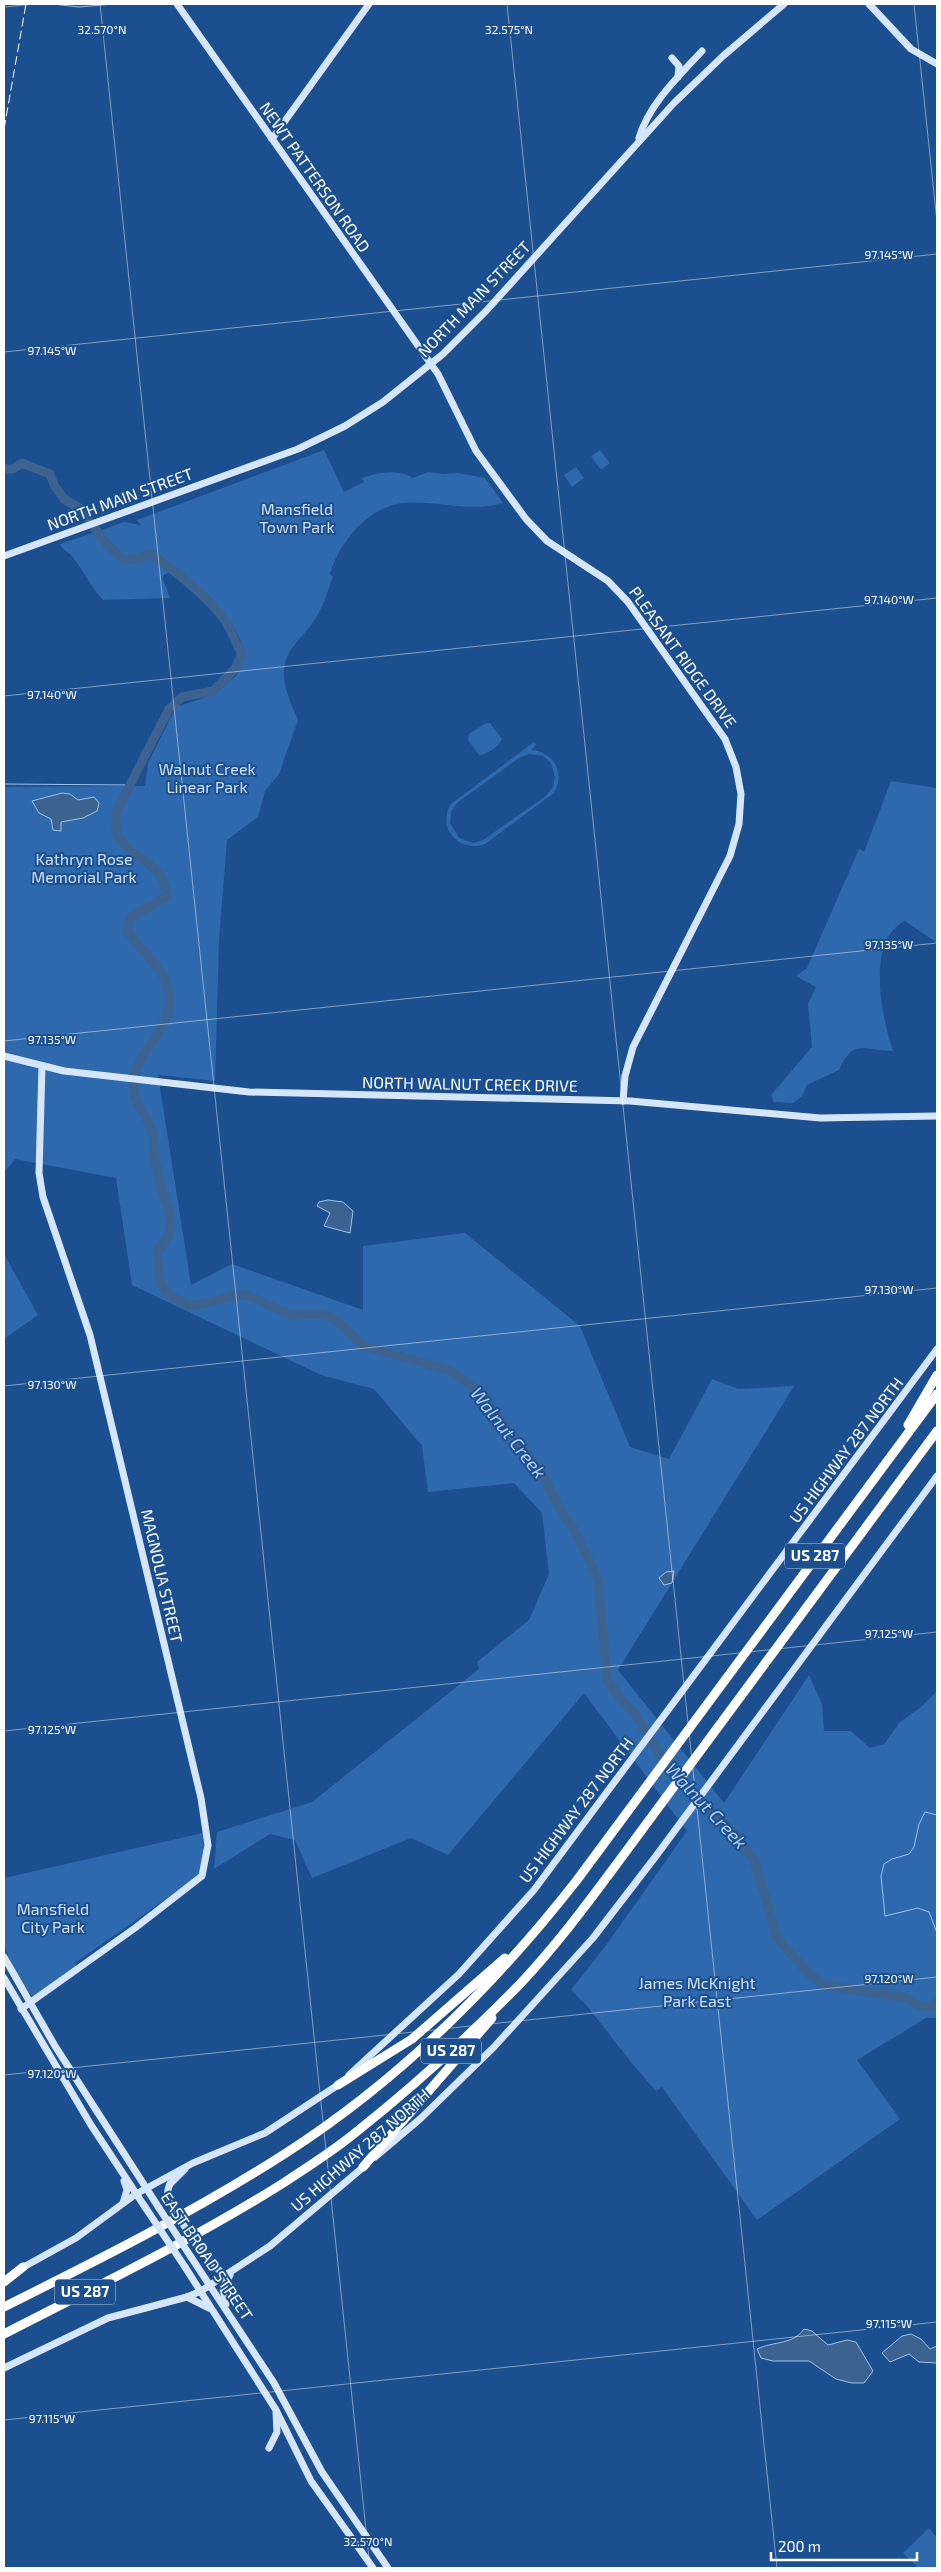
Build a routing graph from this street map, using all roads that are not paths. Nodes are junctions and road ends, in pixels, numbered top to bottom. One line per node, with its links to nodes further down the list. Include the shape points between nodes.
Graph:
1 (178, 4): 9 (main road, NEWT PATTERSON ROAD)
2 (370, 4): 9 (main road)
3 (784, 4): 10 (main road, NORTH MAIN STREET, via 723,56)
4 (869, 4): 7 (main road, via 911,49)
5 (702, 51): 8 (main road)
6 (672, 58): 8 (main road, via 679,66)
7 (937, 64)
8 (677, 78): 10 (main road, via 644,121)
9 (272, 140): 11 (main road, NEWT PATTERSON ROAD)
10 (639, 140): 11 (main road, NORTH MAIN STREET, via 486,311)
11 (431, 365): 12 (main road, NORTH MAIN STREET, via 384,402 331,433 276,457); 15 (main road, PLEASANT RIDGE DRIVE, via 476,451 526,519 547,541 608,581 628,602 715,723 736,767 741,806 730,856 633,1047 625,1076)
12 (4, 556)
13 (4, 1056): 14 (main road, NORTH WALNUT CREEK DRIVE)
14 (42, 1066): 15 (main road, NORTH WALNUT CREEK DRIVE, via 114,1078 249,1092); 29 (main road, MAGNOLIA STREET, via 39,1173 43,1197 90,1335 201,1798 208,1845 202,1876)
15 (623, 1101): 16 (main road, NORTH WALNUT CREEK DRIVE, via 820,1118)
16 (937, 1116)
17 (937, 1349): 33 (main road, US HIGHWAY 287 NORTH, via 534,1890 498,1933 406,2025)
18 (937, 1376): 21 (highway, via 905,1428)
19 (937, 1394): 21 (highway, US 287)
20 (937, 1430): 23 (highway, US 287)
21 (903, 1439): 25 (highway, US 287, via 577,1880)
22 (937, 1439): 23 (highway)
23 (924, 1448): 28 (highway, US 287, via 570,1926)
24 (937, 1476): 37 (main road, US HIGHWAY 287 NORTH, via 593,1938 457,2085)
25 (525, 1944): 33 (highway, via 515,1949 412,2040); 48 (highway, US 287, via 418,2052 378,2086 287,2153 183,2216)
26 (5, 1962): 29 (main road, EAST BROAD STREET)
27 (4, 1978): 30 (main road, EAST BROAD STREET)
28 (517, 1987): 37 (highway); 51 (highway, US 287, via 422,2076 355,2134 318,2160 196,2234)
29 (29, 2004): 30 (main road, MAGNOLIA STREET); 31 (main road, EAST BROAD STREET)
30 (21, 2009): 32 (main road, EAST BROAD STREET)
31 (55, 2046): 32 (main road); 34 (main road, EAST BROAD STREET)
32 (47, 2052): 35 (main road, EAST BROAD STREET)
33 (338, 2085): 36 (main road, US HIGHWAY 287 NORTH, via 265,2134)
34 (101, 2119): 35 (main road); 39 (main road, EAST BROAD STREET)
35 (91, 2125): 38 (main road, EAST BROAD STREET)
36 (186, 2167): 39 (main road, US HIGHWAY 287 NORTH); 43 (main road, bridge, via 170,2184 167,2192 171,2204 210,2262 219,2270)
37 (363, 2167): 43 (main road, US HIGHWAY 287 NORTH, via 270,2246)
38 (120, 2171): 40 (main road, EAST BROAD STREET); 41 (main road, via 127,2190)
39 (146, 2189): 40 (main road, US HIGHWAY 287 NORTH); 45 (main road, EAST BROAD STREET, bridge)
40 (136, 2194): 41 (main road, US HIGHWAY 287 NORTH); 46 (main road, EAST BROAD STREET, bridge)
41 (122, 2205): 42 (main road, US HIGHWAY 287 NORTH, via 76,2238)
42 (23, 2267): 44 (highway)
43 (232, 2273): 45 (main road, US HIGHWAY 287 NORTH); 50 (main road, via 223,2288)
44 (4, 2280)
45 (210, 2286): 46 (main road, US HIGHWAY 287 NORTH); 50 (main road, EAST BROAD STREET)
46 (201, 2291): 47 (main road, US HIGHWAY 287 NORTH); 49 (main road, EAST BROAD STREET)
47 (187, 2297): 49 (main road); 52 (main road, US HIGHWAY 287 NORTH, via 108,2318)
48 (4, 2307)
49 (212, 2310): 53 (main road, EAST BROAD STREET)
50 (227, 2310): 56 (main road, EAST BROAD STREET, via 274,2383 322,2472)
51 (4, 2334)
52 (4, 2368)
53 (276, 2410): 54 (main road, via 277,2432); 55 (main road, EAST BROAD STREET, via 312,2481)
54 (269, 2448)
55 (373, 2568)
56 (388, 2568)

